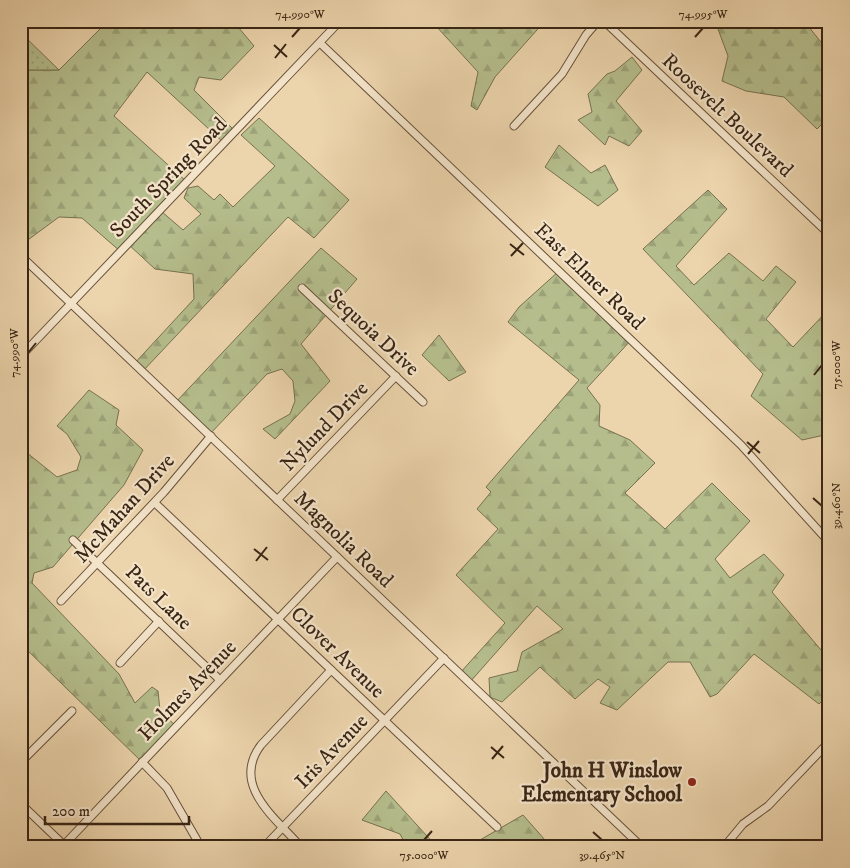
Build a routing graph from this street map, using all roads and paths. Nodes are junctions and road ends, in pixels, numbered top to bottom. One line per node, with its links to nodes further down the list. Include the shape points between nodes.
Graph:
1 (340, 21): 4 (street, South Spring Road)
2 (598, 21): 5 (street, via 562,74)
3 (604, 21): 6 (street, Roosevelt Boulevard)
4 (320, 43): 9 (street, South Spring Road); 17 (street, East Elmer Road, via 735,439)
5 (514, 126)
6 (829, 234)
7 (21, 256): 9 (street, Magnolia Road)
8 (302, 288): 11 (street, Sequoia Drive)
9 (71, 304): 10 (street, South Spring Road); 13 (street, Magnolia Road)
10 (21, 356)
11 (396, 376): 12 (street, Sequoia Drive); 14 (street, Nylund Drive)
12 (423, 402)
13 (210, 436): 14 (street, Magnolia Road); 15 (street, McMahan Drive)
14 (277, 500): 18 (street, Magnolia Road)
15 (155, 503): 19 (street, McMahan Drive); 21 (street, Clover Avenue)
16 (73, 540): 19 (street, Pats Lane)
17 (829, 542)
18 (337, 556): 21 (street, Holmes Avenue); 23 (street, Magnolia Road)
19 (98, 563): 20 (street, McMahan Drive); 22 (street, Pats Lane)
20 (61, 601)
21 (278, 619): 25 (street, Clover Avenue); 26 (street, Holmes Avenue)
22 (159, 622): 24 (street); 26 (street, Pats Lane)
23 (444, 658): 28 (street, Iris Avenue); 39 (street, Magnolia Road)
24 (120, 663)
25 (332, 670): 28 (street, Clover Avenue); 33 (street, via 254,755 251,772 254,792)
26 (220, 680): 31 (street, Holmes Avenue)
27 (72, 711): 30 (street)
28 (384, 720): 33 (street, Iris Avenue); 34 (street, Clover Avenue)
29 (829, 742): 40 (street, via 768,806 743,824)
30 (21, 762)
31 (142, 762): 35 (street, Holmes Avenue); 36 (street, via 167,788)
32 (21, 804): 35 (street)
33 (284, 826): 37 (street, Iris Avenue); 38 (street)
34 (497, 827)
35 (64, 846)
36 (201, 847)
37 (264, 847)
38 (301, 847)
39 (642, 847)
40 (724, 847)

